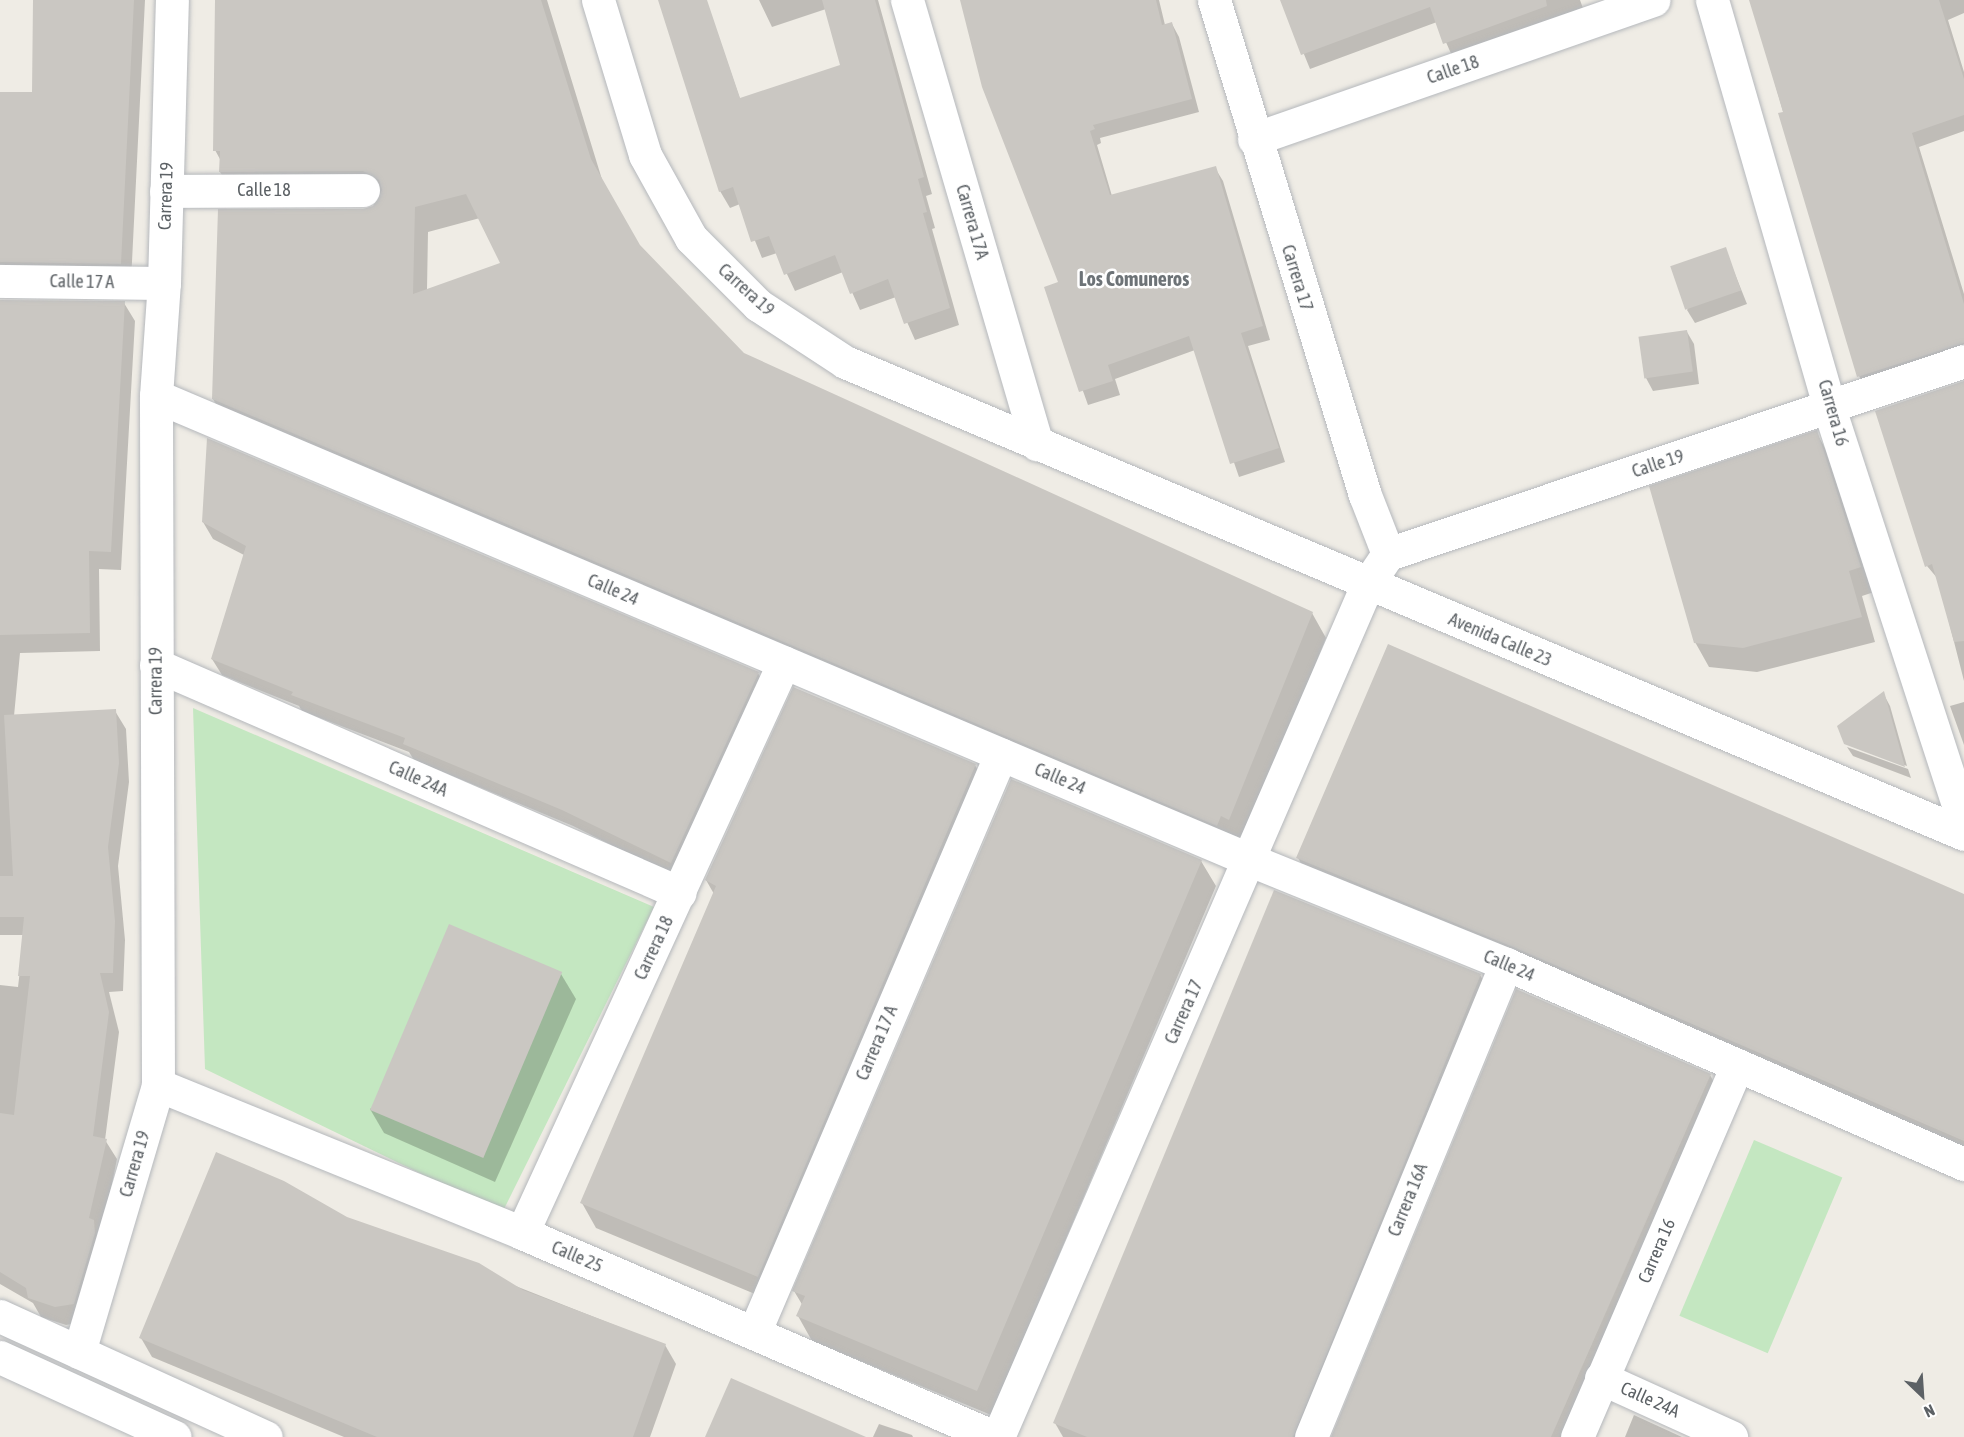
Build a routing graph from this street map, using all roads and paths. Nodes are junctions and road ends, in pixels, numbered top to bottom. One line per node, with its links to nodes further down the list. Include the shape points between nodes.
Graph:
1 (172, 0): 9 (street, Carrera 19)
2 (598, 0): 15 (street, Carrera 19, via 645,155 691,238 758,305 844,362)
3 (907, 0): 15 (street, Carrera 17A)
4 (1214, 0): 7 (street, Carrera 17)
5 (1653, 0): 7 (street, Calle 18)
6 (1712, 0): 14 (street, Carrera 16)
7 (1254, 139): 16 (street, Carrera 17, via 1365,495)
8 (363, 190): 9 (street, Calle 18)
9 (166, 191): 11 (street, Carrera 19)
10 (0, 281): 11 (street, Calle 17 A)
11 (164, 283): 13 (street, Carrera 19)
12 (1964, 361): 14 (street, Calle 19)
13 (156, 396): 18 (street, Calle 24); 19 (street, Carrera 19)
14 (1831, 407): 16 (street, Calle 19); 21 (street, Carrera 16)
15 (1037, 444): 17 (street, Avenida Calle 23)
16 (1388, 554): 17 (street)
17 (1367, 585): 21 (street, Avenida Calle 23); 22 (street, Carrera 17)
18 (784, 662): 20 (street, Calle 24); 23 (street, Carrera 18)
19 (156, 665): 23 (street, Calle 24A); 26 (street, Carrera 19)
20 (1000, 754): 22 (street, Calle 24); 30 (street, Carrera 17 A)
21 (1961, 827)
22 (1250, 860): 24 (street, Calle 24); 36 (street, Carrera 17)
23 (680, 893): 28 (street, Carrera 18)
24 (1506, 964): 25 (street, Calle 24); 37 (street, Carrera 16A)
25 (1737, 1065): 27 (street, Calle 24); 33 (street, Carrera 16)
26 (158, 1085): 28 (street, Calle 25); 31 (street, Carrera 19)
27 (1964, 1164)
28 (522, 1233): 30 (street, Calle 25)
29 (0, 1316): 31 (street)
30 (754, 1333): 36 (street, Calle 25)
31 (80, 1352): 35 (street)
32 (0, 1358): 34 (street)
33 (1601, 1378): 38 (street, Carrera 16); 39 (street, Calle 24A)
34 (175, 1437)
35 (266, 1437)
36 (996, 1437)
37 (1311, 1437)
38 (1577, 1437)
39 (1731, 1437)

